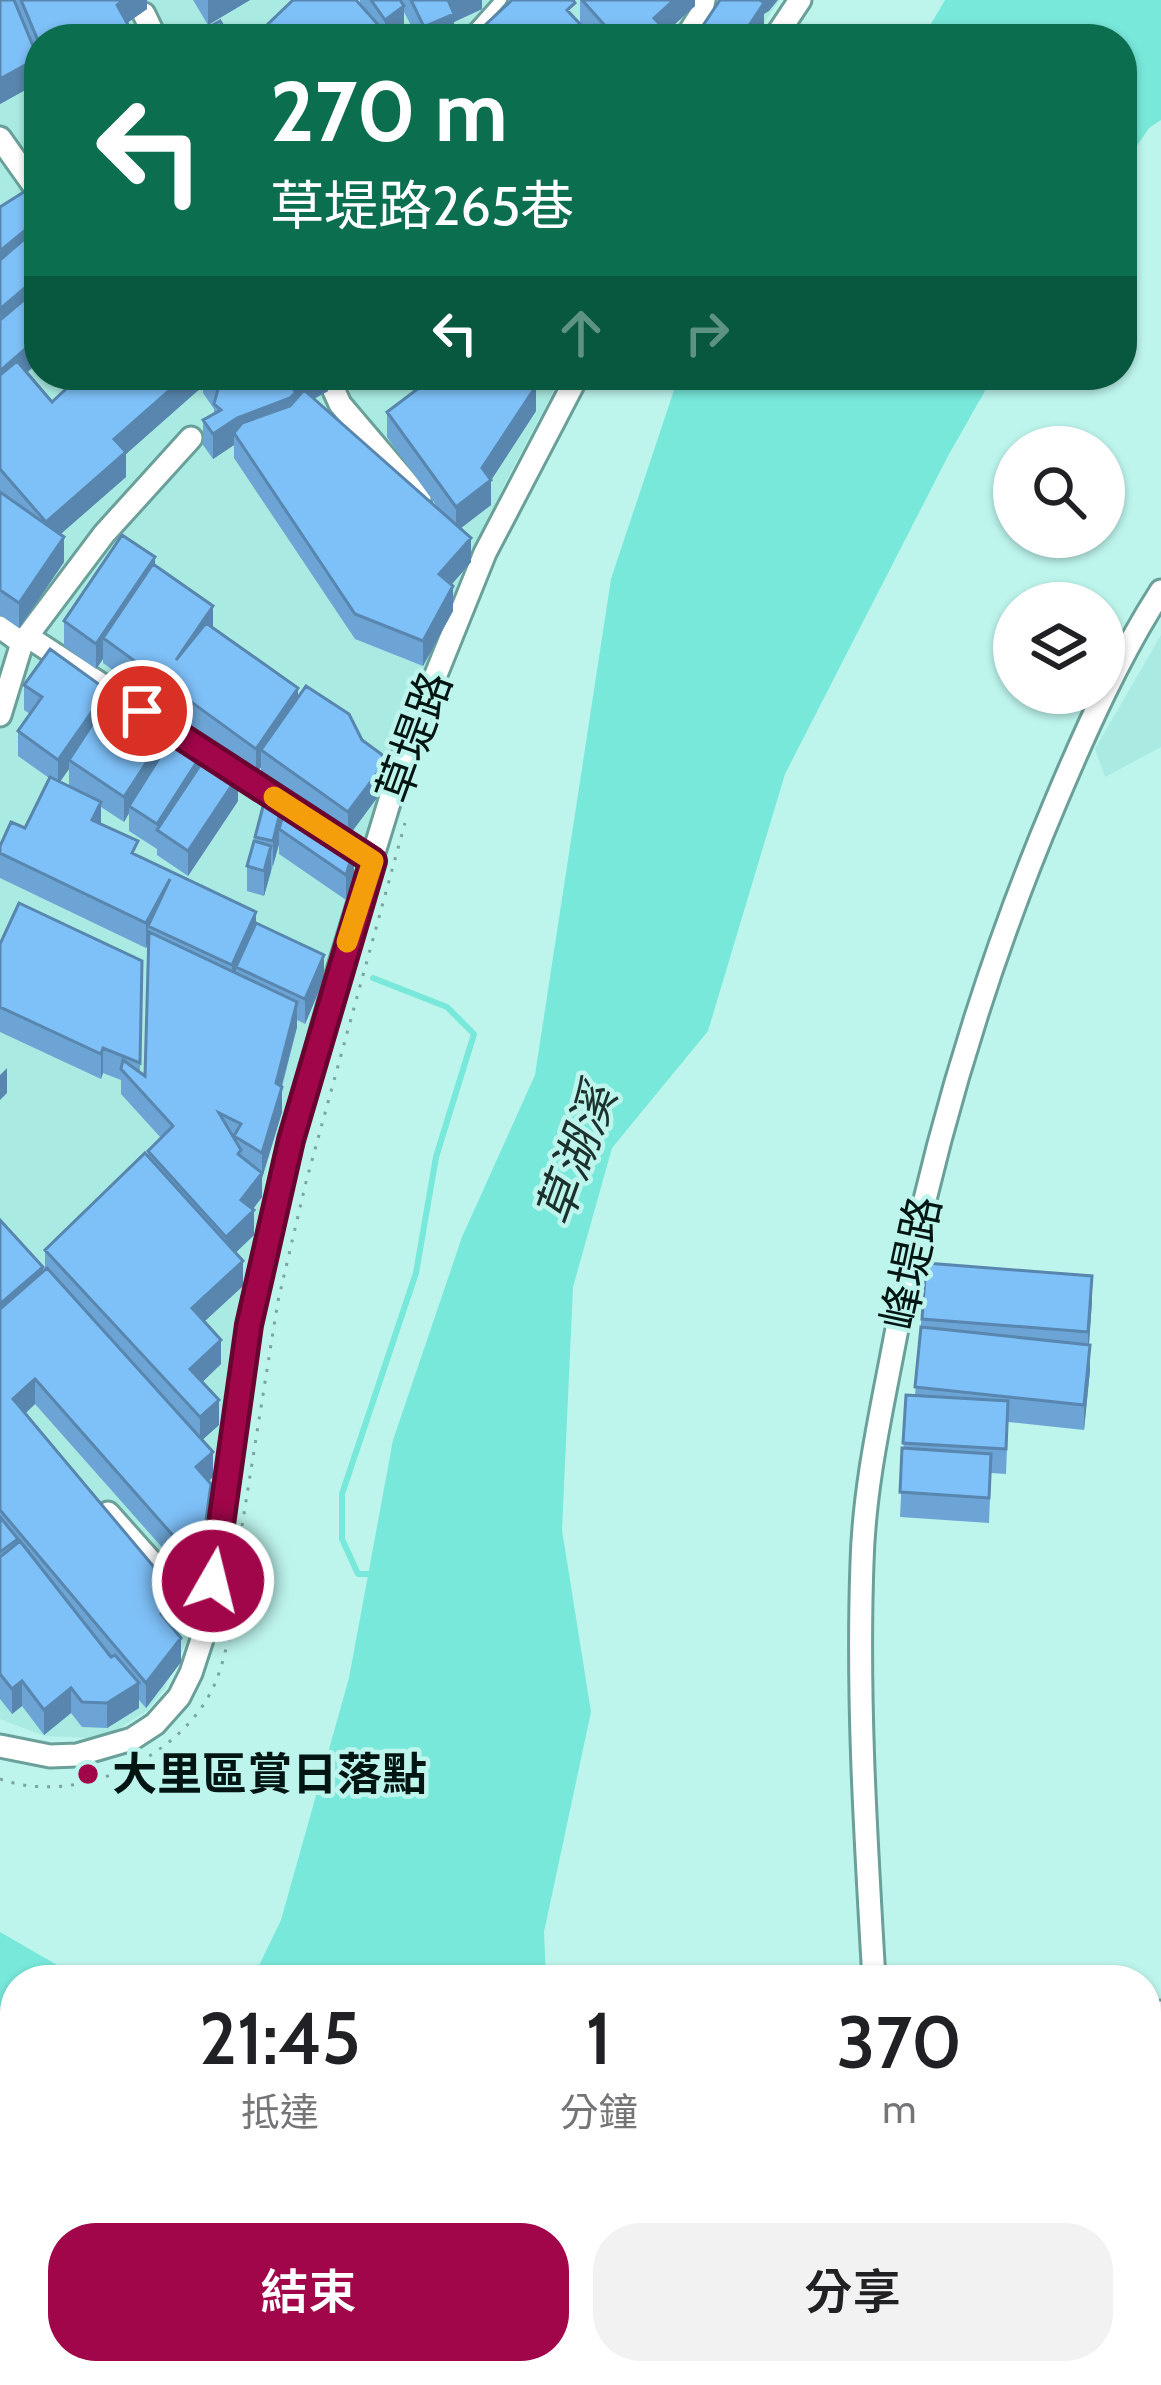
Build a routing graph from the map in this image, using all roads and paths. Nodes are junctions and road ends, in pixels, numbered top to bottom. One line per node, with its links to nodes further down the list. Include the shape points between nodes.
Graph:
1 (501, 0): 4 (lane)
2 (144, 14): 3 (street)
3 (149, 24)
4 (479, 24)
5 (0, 138): 6 (street)
6 (24, 172)
7 (334, 390): 10 (street)
8 (569, 390): 18 (street, 草堤路, via 478,549 363,855 249,1325)
9 (191, 438): 13 (street)
10 (429, 509)
11 (1161, 590): 21 (street, 峰堤路, via 1085,732 1023,880 969,1029 917,1222 870,1470 862,1561)
12 (0, 626): 13 (street)
13 (25, 639): 14 (street); 16 (street)
14 (0, 715)
15 (409, 808): 20 (path, via 278,1301 216,1682 184,1726 129,1771 77,1783)
16 (315, 824)
17 (90, 1493): 18 (street)
18 (207, 1624): 19 (street, 草堤路, via 178,1696 132,1738 77,1755)
19 (0, 1746)
20 (0, 1778)
21 (873, 1965)

